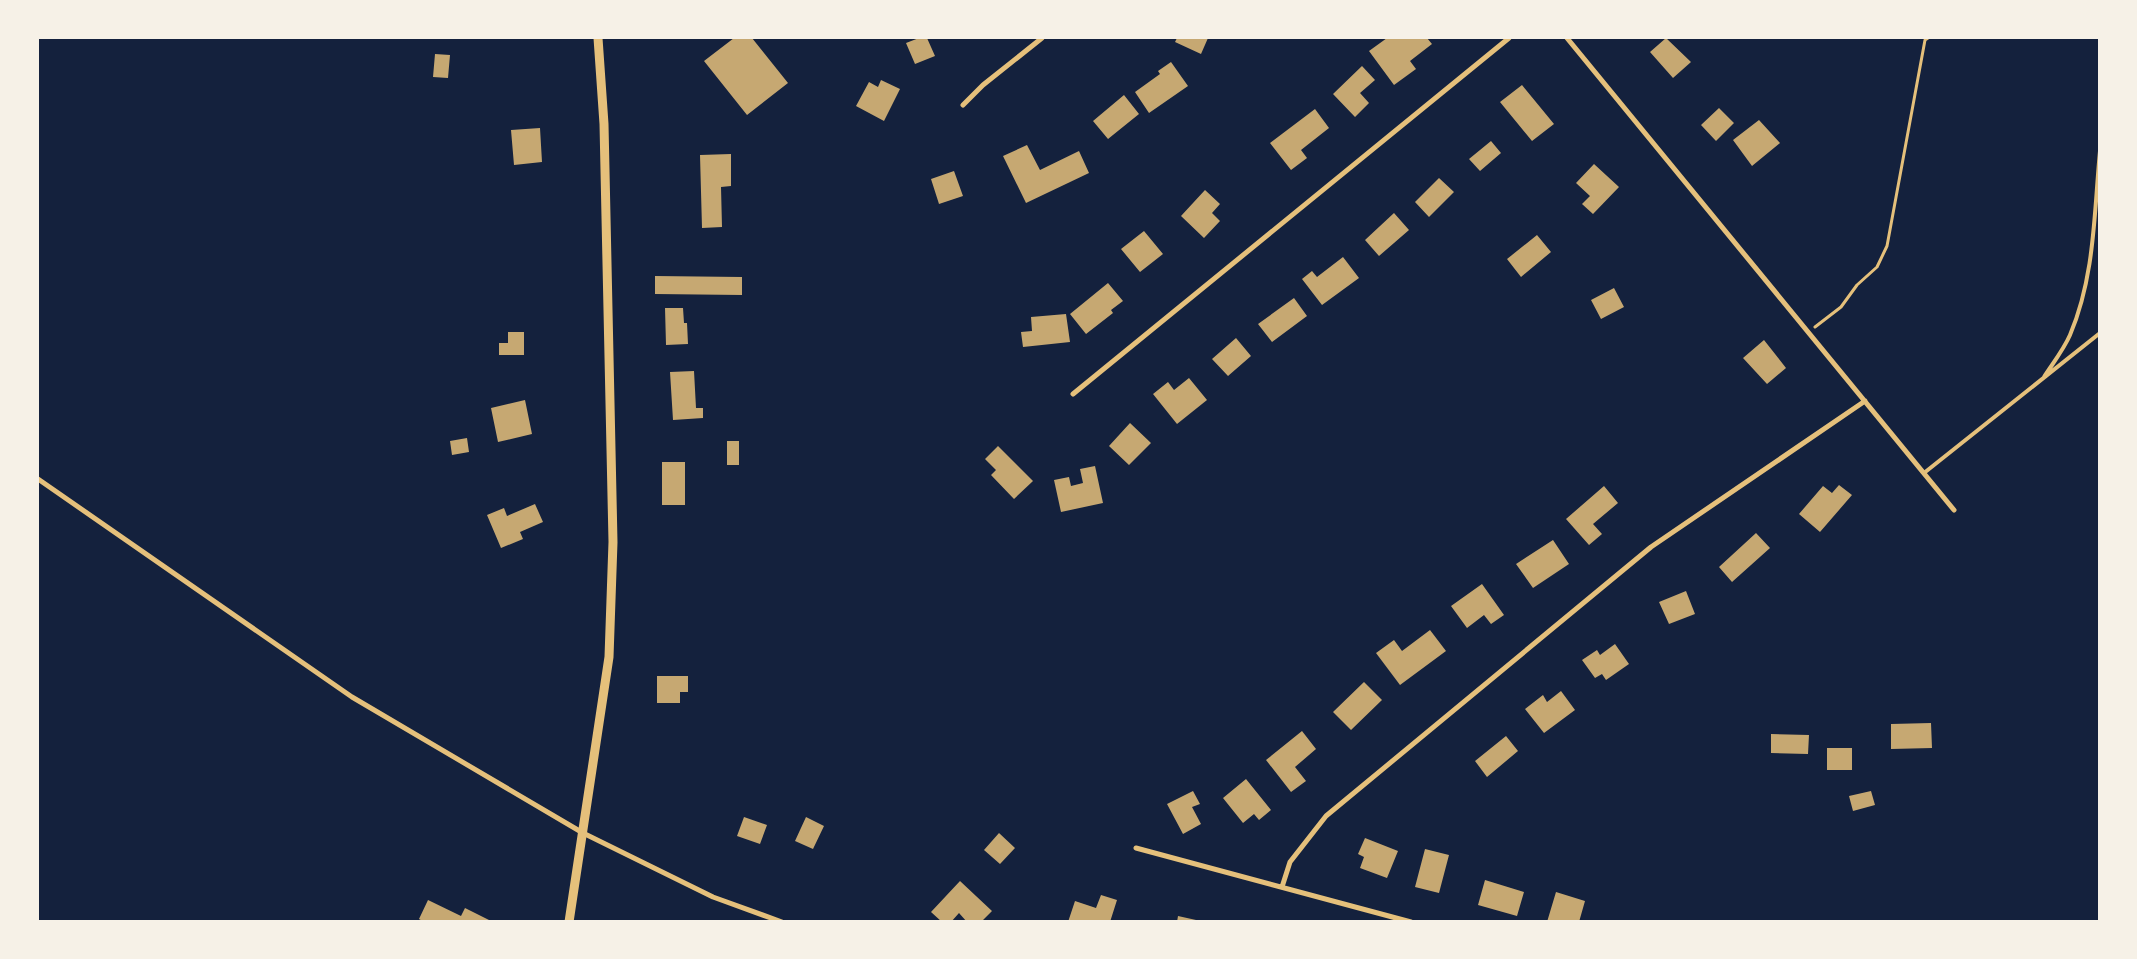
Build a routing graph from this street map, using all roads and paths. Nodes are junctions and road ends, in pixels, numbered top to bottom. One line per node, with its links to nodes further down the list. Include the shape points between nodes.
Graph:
1 (598, 38): 16 (street, via 604,124 612,600 609,657)
2 (1042, 38): 6 (street)
3 (1508, 38): 11 (street)
4 (1567, 38): 8 (street)
5 (1928, 38): 8 (path, via 1925,40 1887,246 1877,267 1857,285 1841,307)
6 (963, 105)
7 (2100, 151): 10 (lane, via 2093,251 2082,306 2070,337)
8 (1808, 332): 12 (street)
9 (2100, 333): 10 (lane)
10 (2044, 377): 13 (lane)
11 (1073, 394)
12 (1865, 401): 13 (street); 18 (street, via 1651,547 1341,803 1326,816 1290,862)
13 (1924, 473): 15 (street)
14 (38, 479): 16 (street, via 352,697)
15 (1954, 510)
16 (583, 833): 19 (street); 20 (street, via 713,897)
17 (1136, 848): 18 (street)
18 (1282, 887): 21 (street)
19 (569, 922)
20 (782, 922)
21 (1411, 922)

